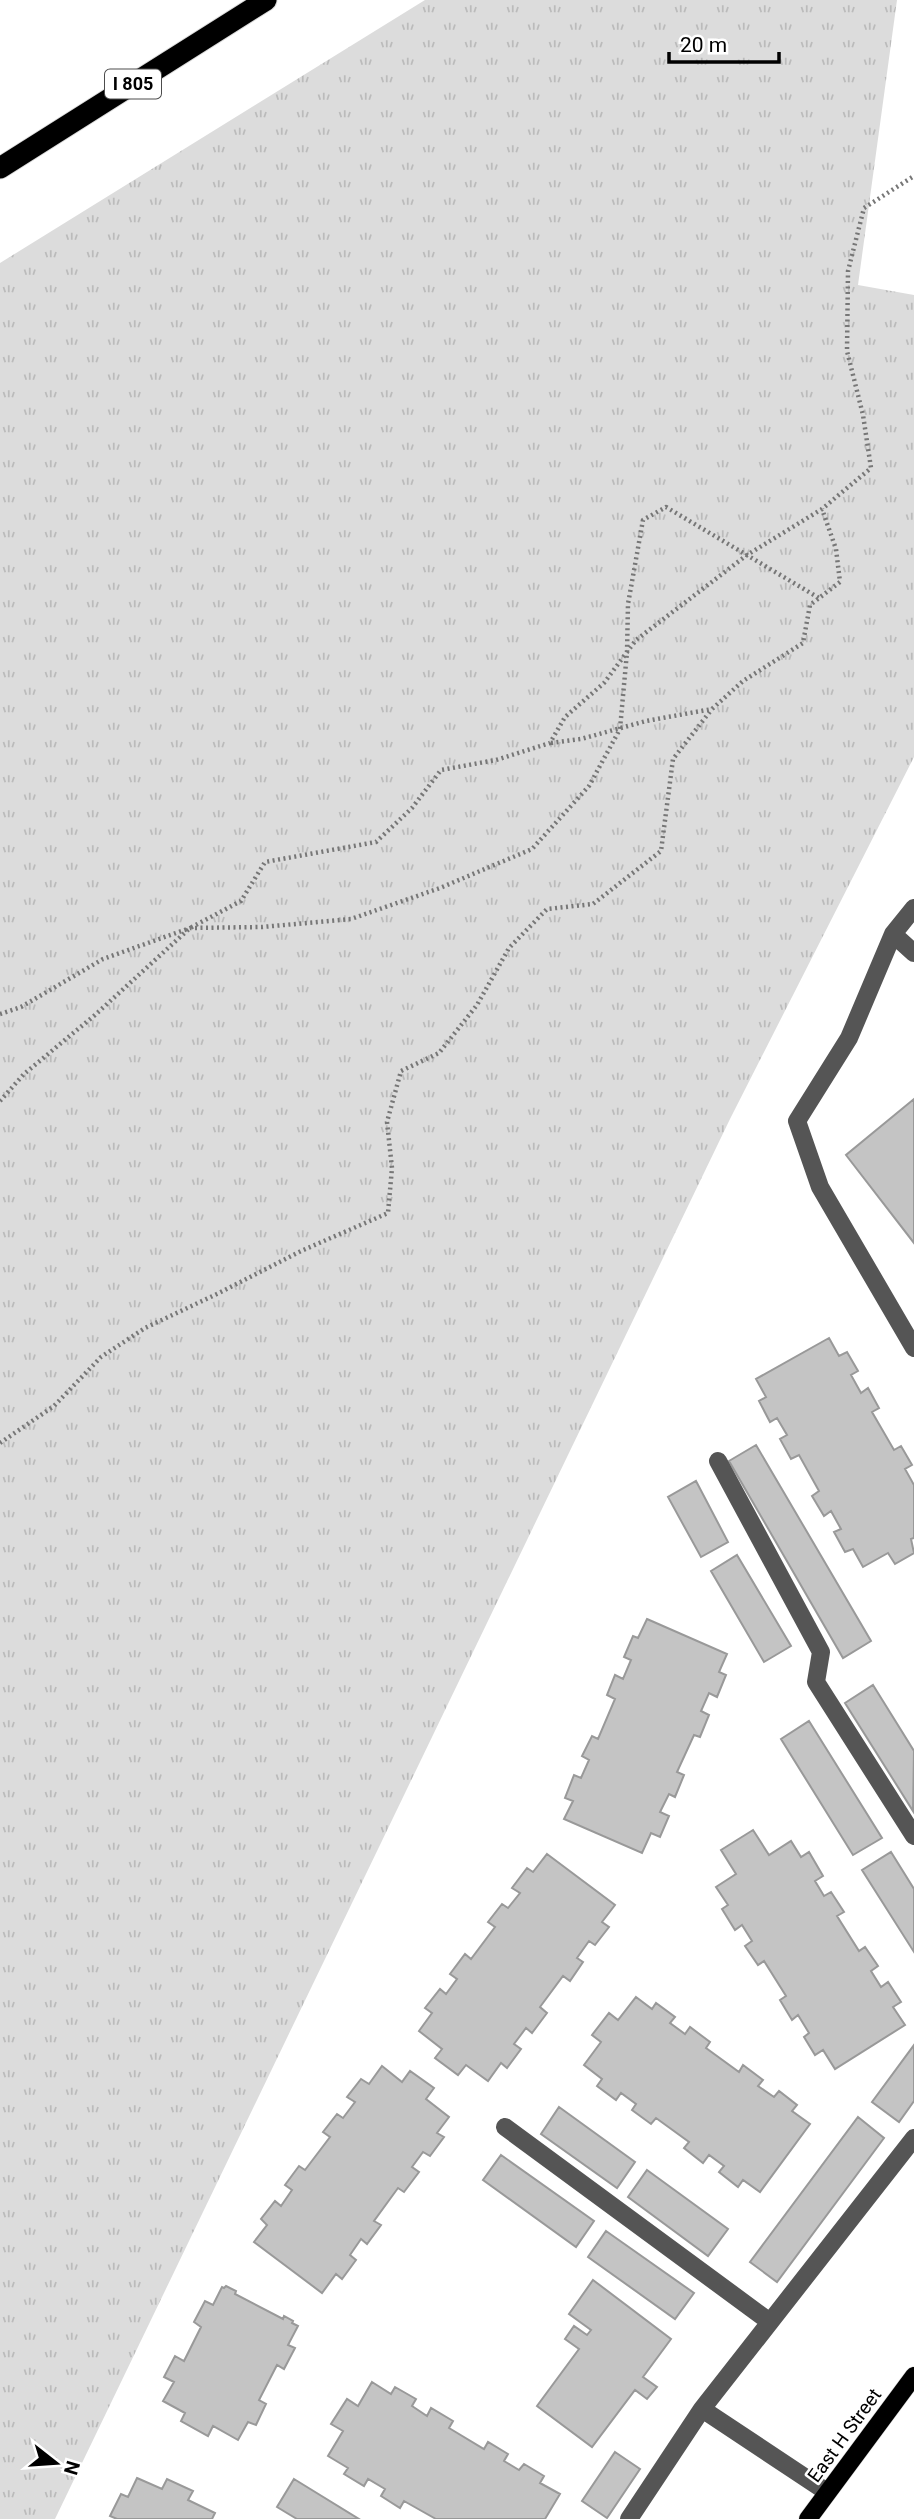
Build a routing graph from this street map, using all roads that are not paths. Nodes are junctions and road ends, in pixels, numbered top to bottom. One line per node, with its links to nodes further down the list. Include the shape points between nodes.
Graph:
1 (266, 0): 2 (highway, I 805)
2 (0, 167)
3 (914, 908): 4 (street)
4 (893, 934): 5 (street); 6 (street, via 849,1038 797,1121 820,1188)
5 (914, 953)
6 (914, 1348)
7 (718, 1461): 8 (street, via 821,1652 816,1682)
8 (914, 1836)
9 (505, 2127): 11 (street)
10 (914, 2138): 11 (street)
11 (770, 2322): 13 (street)
12 (914, 2376): 14 (main road, East H Street)
13 (702, 2409): 14 (street); 15 (street)
14 (827, 2493): 16 (main road, East H Street)
15 (629, 2519)
16 (808, 2519)

